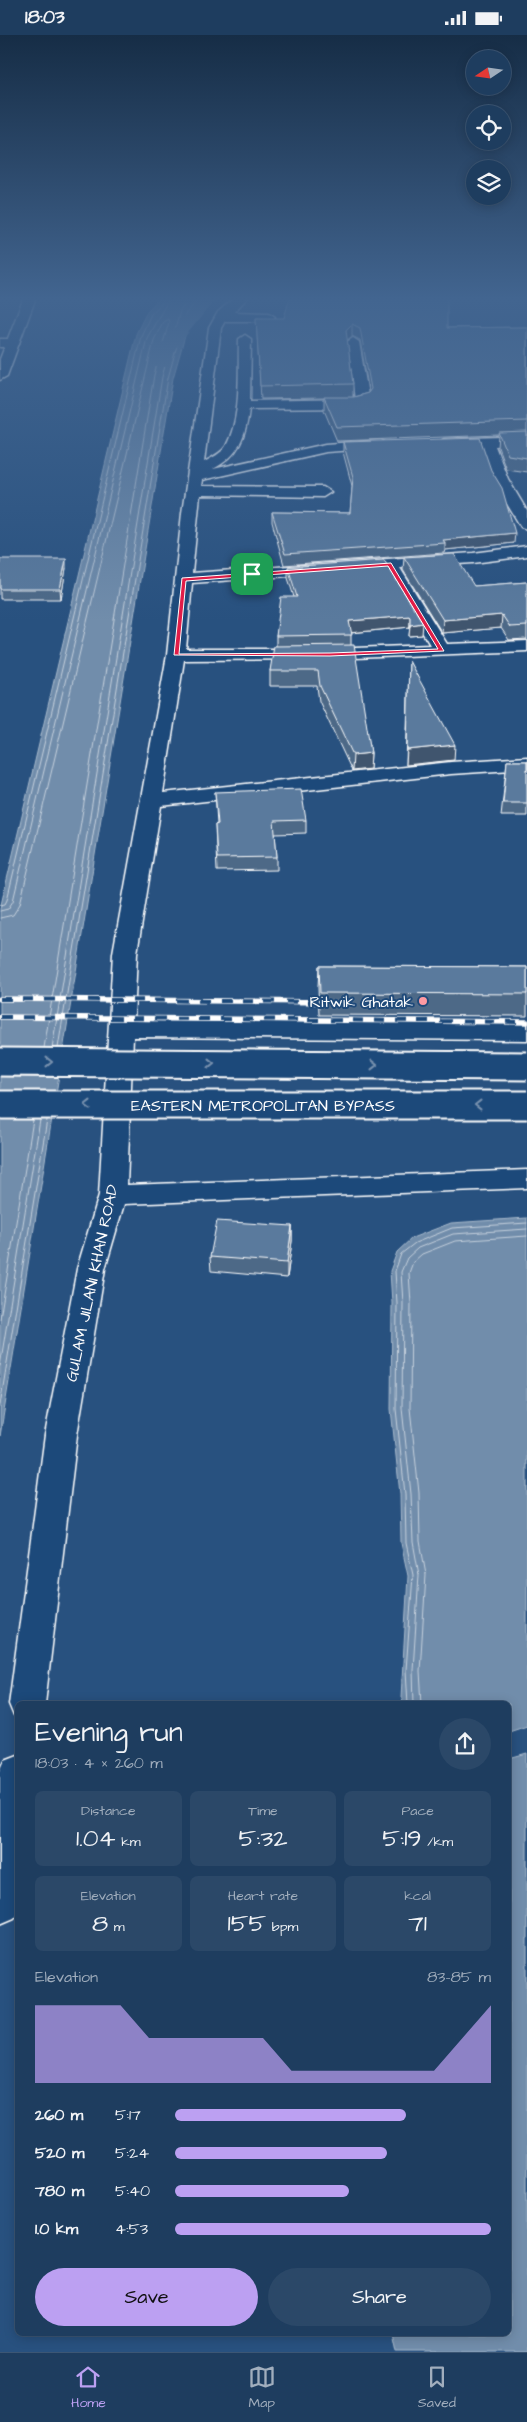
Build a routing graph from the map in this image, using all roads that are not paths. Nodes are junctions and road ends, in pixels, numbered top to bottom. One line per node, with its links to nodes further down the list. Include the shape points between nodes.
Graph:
1 (204, 405): 7 (street, GULAM JILANI KHAN ROAD)
2 (242, 405): 7 (street, via 233,446)
3 (527, 440): 4 (street)
4 (486, 441): 5 (street); 9 (street, via 500,479)
5 (428, 443)
6 (399, 444): 7 (street, via 326,448)
7 (196, 479): 8 (street); 12 (street, GULAM JILANI KHAN ROAD)
8 (323, 492)
9 (527, 524)
10 (527, 551): 11 (street)
11 (390, 564): 12 (street); 14 (street)
12 (184, 579): 15 (street, GULAM JILANI KHAN ROAD)
13 (527, 646): 14 (street)
14 (442, 650): 15 (street)
15 (176, 655): 17 (street, GULAM JILANI KHAN ROAD)
16 (527, 763): 17 (street, via 451,768)
17 (150, 801): 18 (street, GULAM JILANI KHAN ROAD, via 124,953)
18 (121, 1029): 19 (street); 25 (street, GULAM JILANI KHAN ROAD)
19 (527, 1032)
20 (0, 1062): 21 (street, one-way to 21, bridge)
21 (527, 1066)
22 (0, 1105): 23 (street, EASTERN METROPOLITAN BYPASS, one-way to 22, bridge)
23 (527, 1105)
24 (527, 1179): 25 (street)
25 (112, 1195): 26 (street, GULAM JILANI KHAN ROAD, via 91,1269 61,1435)
26 (27, 1701)
27 (15, 1795): 28 (street)
28 (0, 1904)

